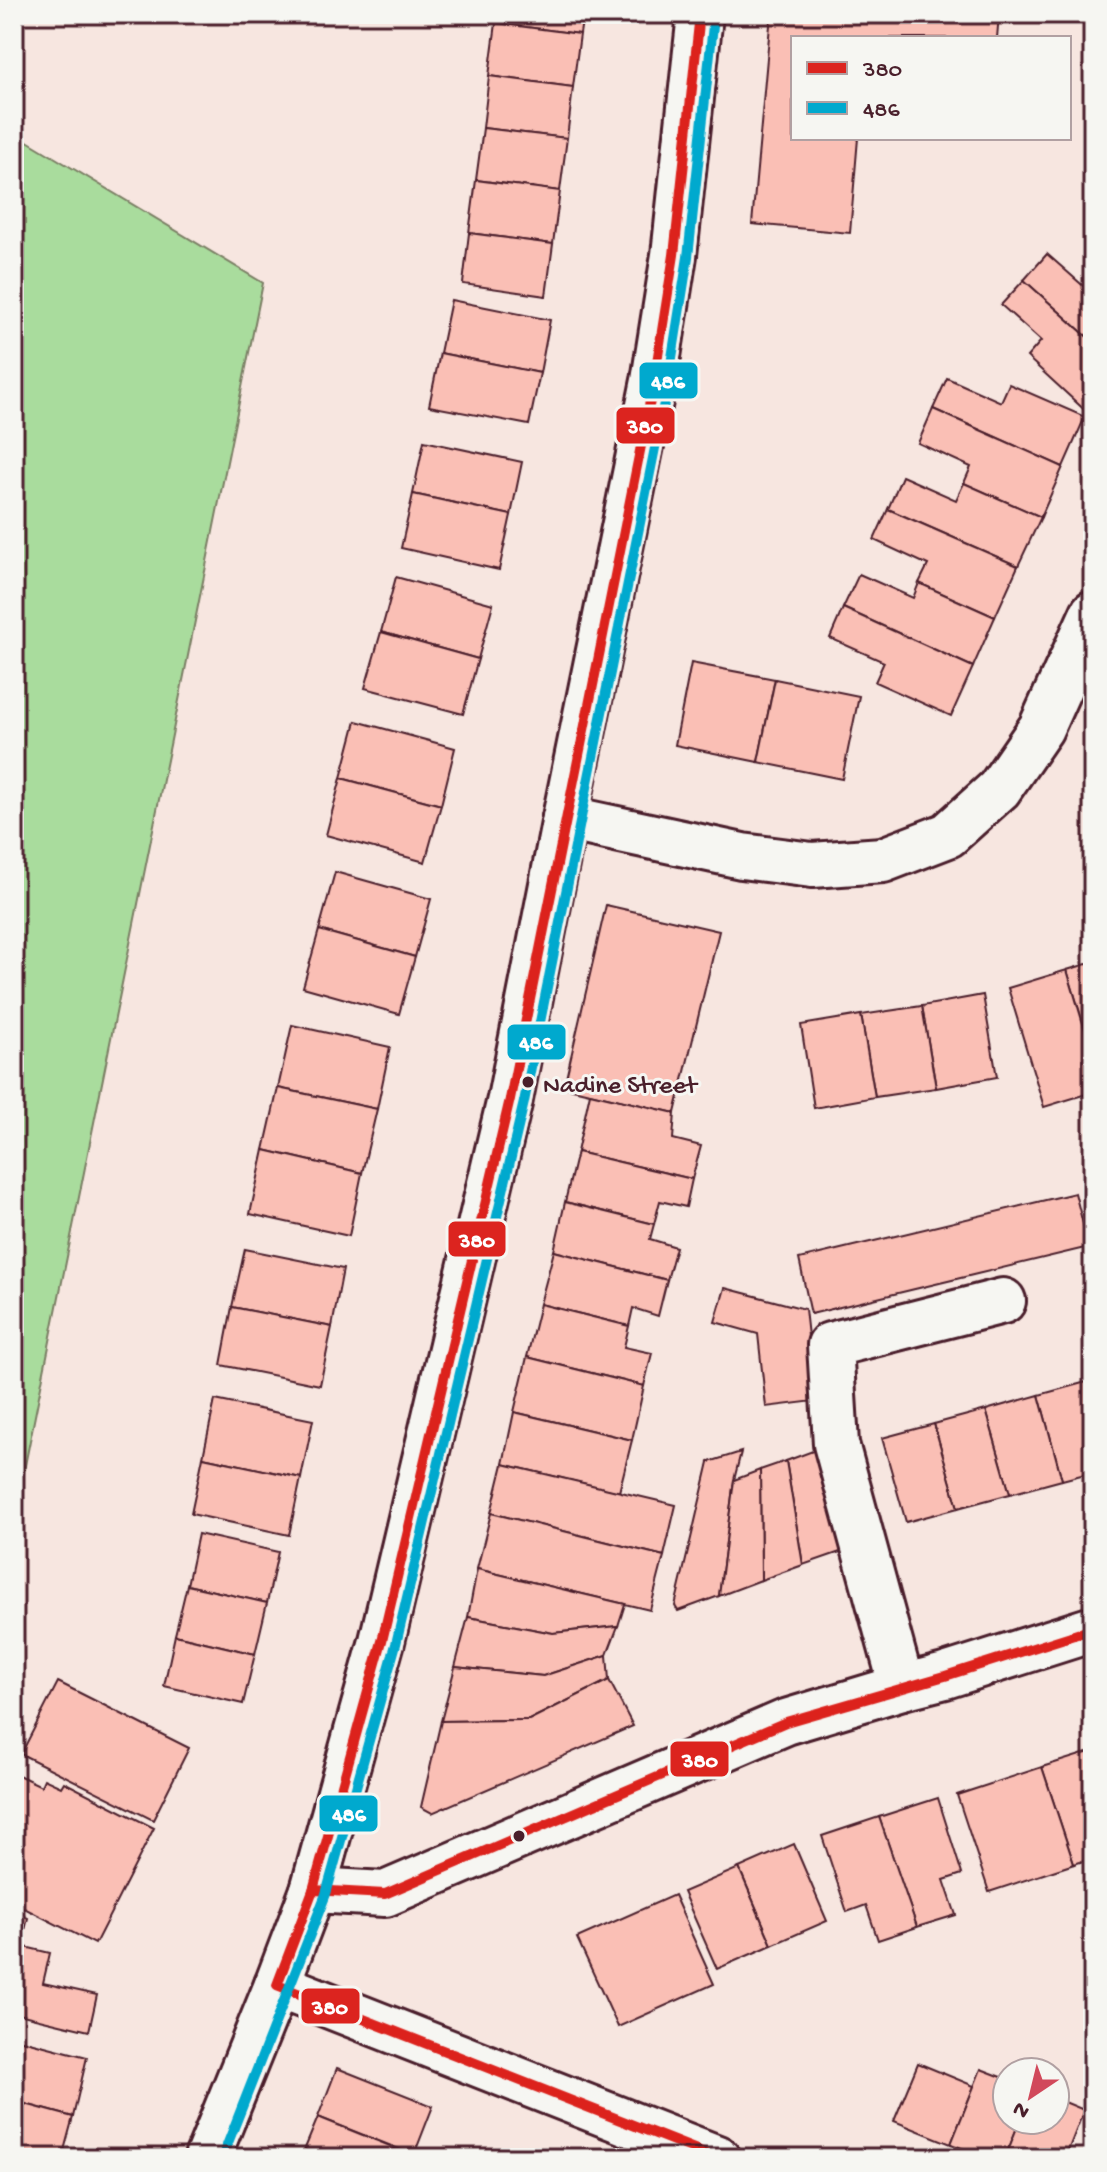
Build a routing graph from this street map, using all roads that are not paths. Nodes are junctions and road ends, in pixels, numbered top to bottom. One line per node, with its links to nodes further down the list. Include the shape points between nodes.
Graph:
1 (700, 14): 3 (street, via 674,255 654,381)
2 (1093, 613): 3 (street, via 1041,728 999,789 948,835 883,860 812,865 742,856)
3 (565, 818): 7 (street, via 510,1099 382,1641)
4 (1003, 1301): 6 (street, via 830,1345 836,1444)
5 (1093, 1629): 6 (street)
6 (902, 1687): 7 (street, via 786,1722 385,1894)
7 (313, 1890): 8 (street)
8 (277, 1985): 9 (street); 10 (street)
9 (207, 2158)
10 (717, 2158)

